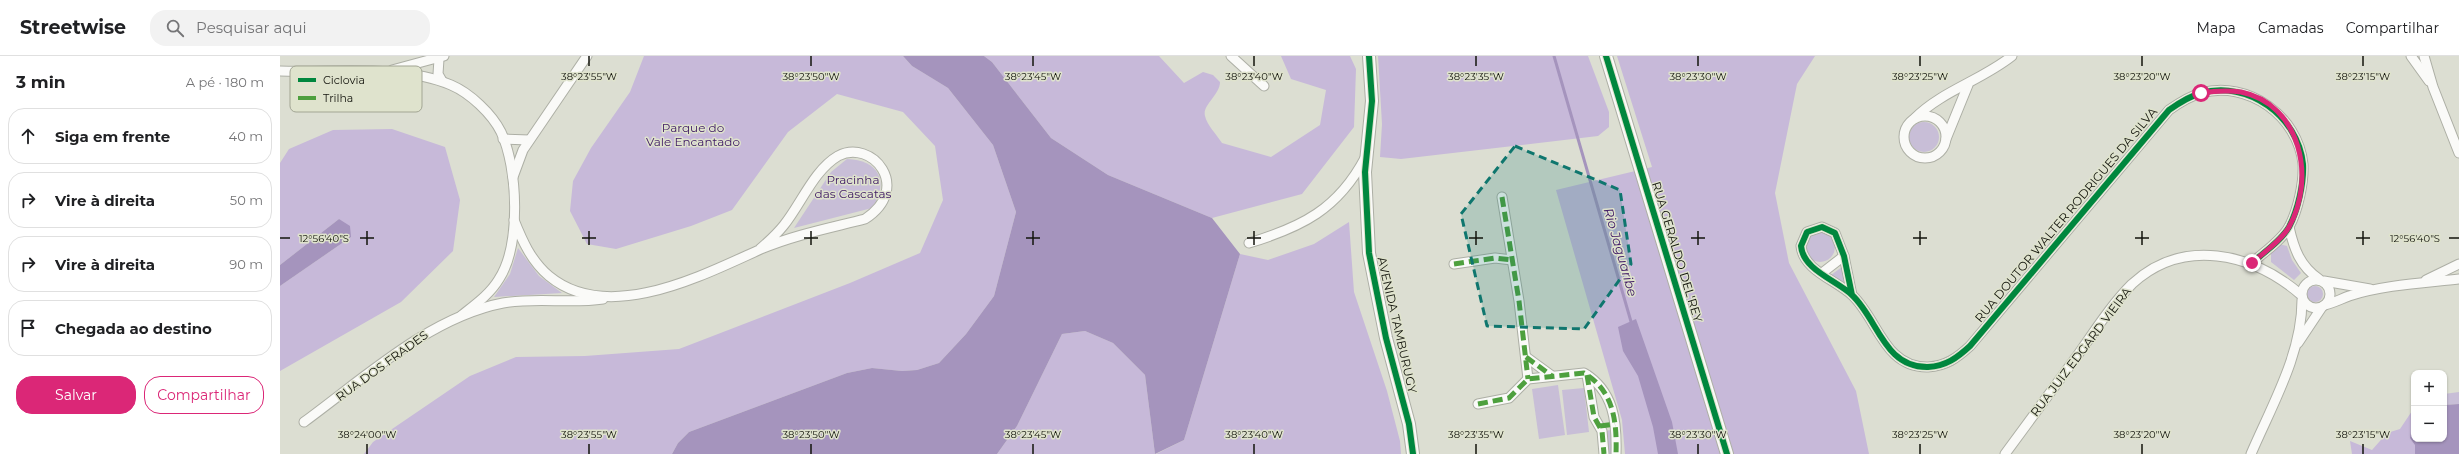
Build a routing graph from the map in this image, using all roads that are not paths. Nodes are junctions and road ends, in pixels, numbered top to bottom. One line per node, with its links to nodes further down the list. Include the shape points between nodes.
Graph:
1 (587, 56): 19 (street)
2 (1231, 56): 15 (street)
3 (1369, 56): 22 (main road, AVENIDA TAMBURUGY, via 1372,88)
4 (1606, 56): 64 (main road, RUA GERALDO DEL'REY)
5 (2012, 56): 14 (street)
6 (2411, 56): 16 (street)
7 (2424, 56): 16 (street)
8 (442, 57): 9 (street); 13 (street, via 438,74)
9 (405, 66)
10 (280, 71): 11 (street)
11 (290, 71)
12 (422, 76): 13 (street)
13 (442, 81): 18 (street, via 474,100 493,120)
14 (1968, 85): 17 (street, via 1932,104); 20 (street)
15 (1264, 86)
16 (2433, 87): 21 (street)
17 (1912, 120): 20 (street, via 1924,117 1936,120 1944,130); 20 (street, via 1904,138 1908,150 1913,154 1932,157)
18 (503, 139): 19 (street); 23 (street)
19 (529, 140): 23 (street, via 518,160)
20 (1945, 142)
21 (2459, 153)
22 (1366, 155): 29 (street, via 1355,176 1338,196 1309,219 1279,234); 61 (main road, AVENIDA TAMBURUGY, via 1366,219 1370,260 1386,338 1409,424)
23 (513, 178): 25 (street)
24 (1502, 197): 34 (street)
25 (514, 220): 30 (street); 31 (street, RUA DOS FRADES)
26 (784, 225): 28 (street); 28 (street, via 821,172 840,155 864,154 882,168 888,180 887,192 884,203 875,212 865,218); 32 (street)
27 (2289, 227): 35 (street, RUA DOUTOR WALTER RODRIGUES DA SILVA); 40 (street, via 2298,257 2309,272); 45 (street, RUA DOUTOR WALTER RODRIGUES DA SILVA, via 2301,188 2303,164 2295,138 2286,123 2274,110 2242,92 2222,90 2201,93 2169,110 1970,346 1948,364 1921,367 1898,358 1889,350)
28 (792, 238): 32 (street)
29 (1249, 243)
30 (525, 246): 31 (street, via 517,244); 42 (street, via 549,276)
31 (511, 248): 44 (street, RUA DOS FRADES, via 500,279)
32 (760, 249): 46 (street, RUA DOS FRADES, via 682,282 632,295)
33 (1844, 256): 38 (street); 38 (street, RUA DOUTOR WALTER RODRIGUES DA SILVA, via 1839,240 1829,229 1814,228 1807,232 1802,239 1801,252 1804,259); 45 (street, RUA DOUTOR WALTER RODRIGUES DA SILVA)
34 (1512, 260): 36 (street, via 1495,258); 53 (street)
35 (2252, 263): 47 (street, RUA JUIZ EDGARD VIEIRA, via 2274,274); 65 (street, RUA JUIZ EDGARD VIEIRA, via 2224,256 2192,256 2176,260 2146,274 2121,296)
36 (1454, 264)
37 (2459, 264): 41 (street)
38 (1822, 273): 45 (street, RUA DOUTOR WALTER RODRIGUES DA SILVA)
39 (2459, 279): 41 (street)
40 (2322, 280): 43 (street, via 2338,285); 47 (street, via 2309,282); 50 (street, via 2330,290)
41 (2417, 283): 43 (street)
42 (568, 287): 46 (street); 48 (street)
43 (2377, 290): 50 (street, via 2349,296)
44 (488, 294): 49 (street); 51 (street, RUA DOS FRADES)
45 (1852, 295)
46 (611, 297): 48 (street, RUA DOS FRADES)
47 (2301, 297): 50 (street, via 2309,306); 52 (street, via 2301,324)
48 (565, 300): 49 (street, RUA DOS FRADES, via 523,300)
49 (495, 305): 51 (street, RUA DOS FRADES)
50 (2324, 306): 52 (street)
51 (462, 315): 58 (street, RUA DOS FRADES, via 421,337)
52 (2295, 348): 66 (street)
53 (1526, 357): 55 (street); 56 (street)
54 (1587, 375): 55 (street, via 1580,372); 59 (street, via 1606,393); 60 (street, via 1594,417)
55 (1552, 376): 56 (street)
56 (1528, 379): 57 (street, via 1510,398)
57 (1478, 404)
58 (304, 422)
59 (1615, 424): 60 (street); 63 (street)
60 (1600, 426): 62 (street)
61 (1413, 454)
62 (1604, 454)
63 (1616, 454)
64 (1727, 454)
65 (2005, 454)
66 (2250, 454)

